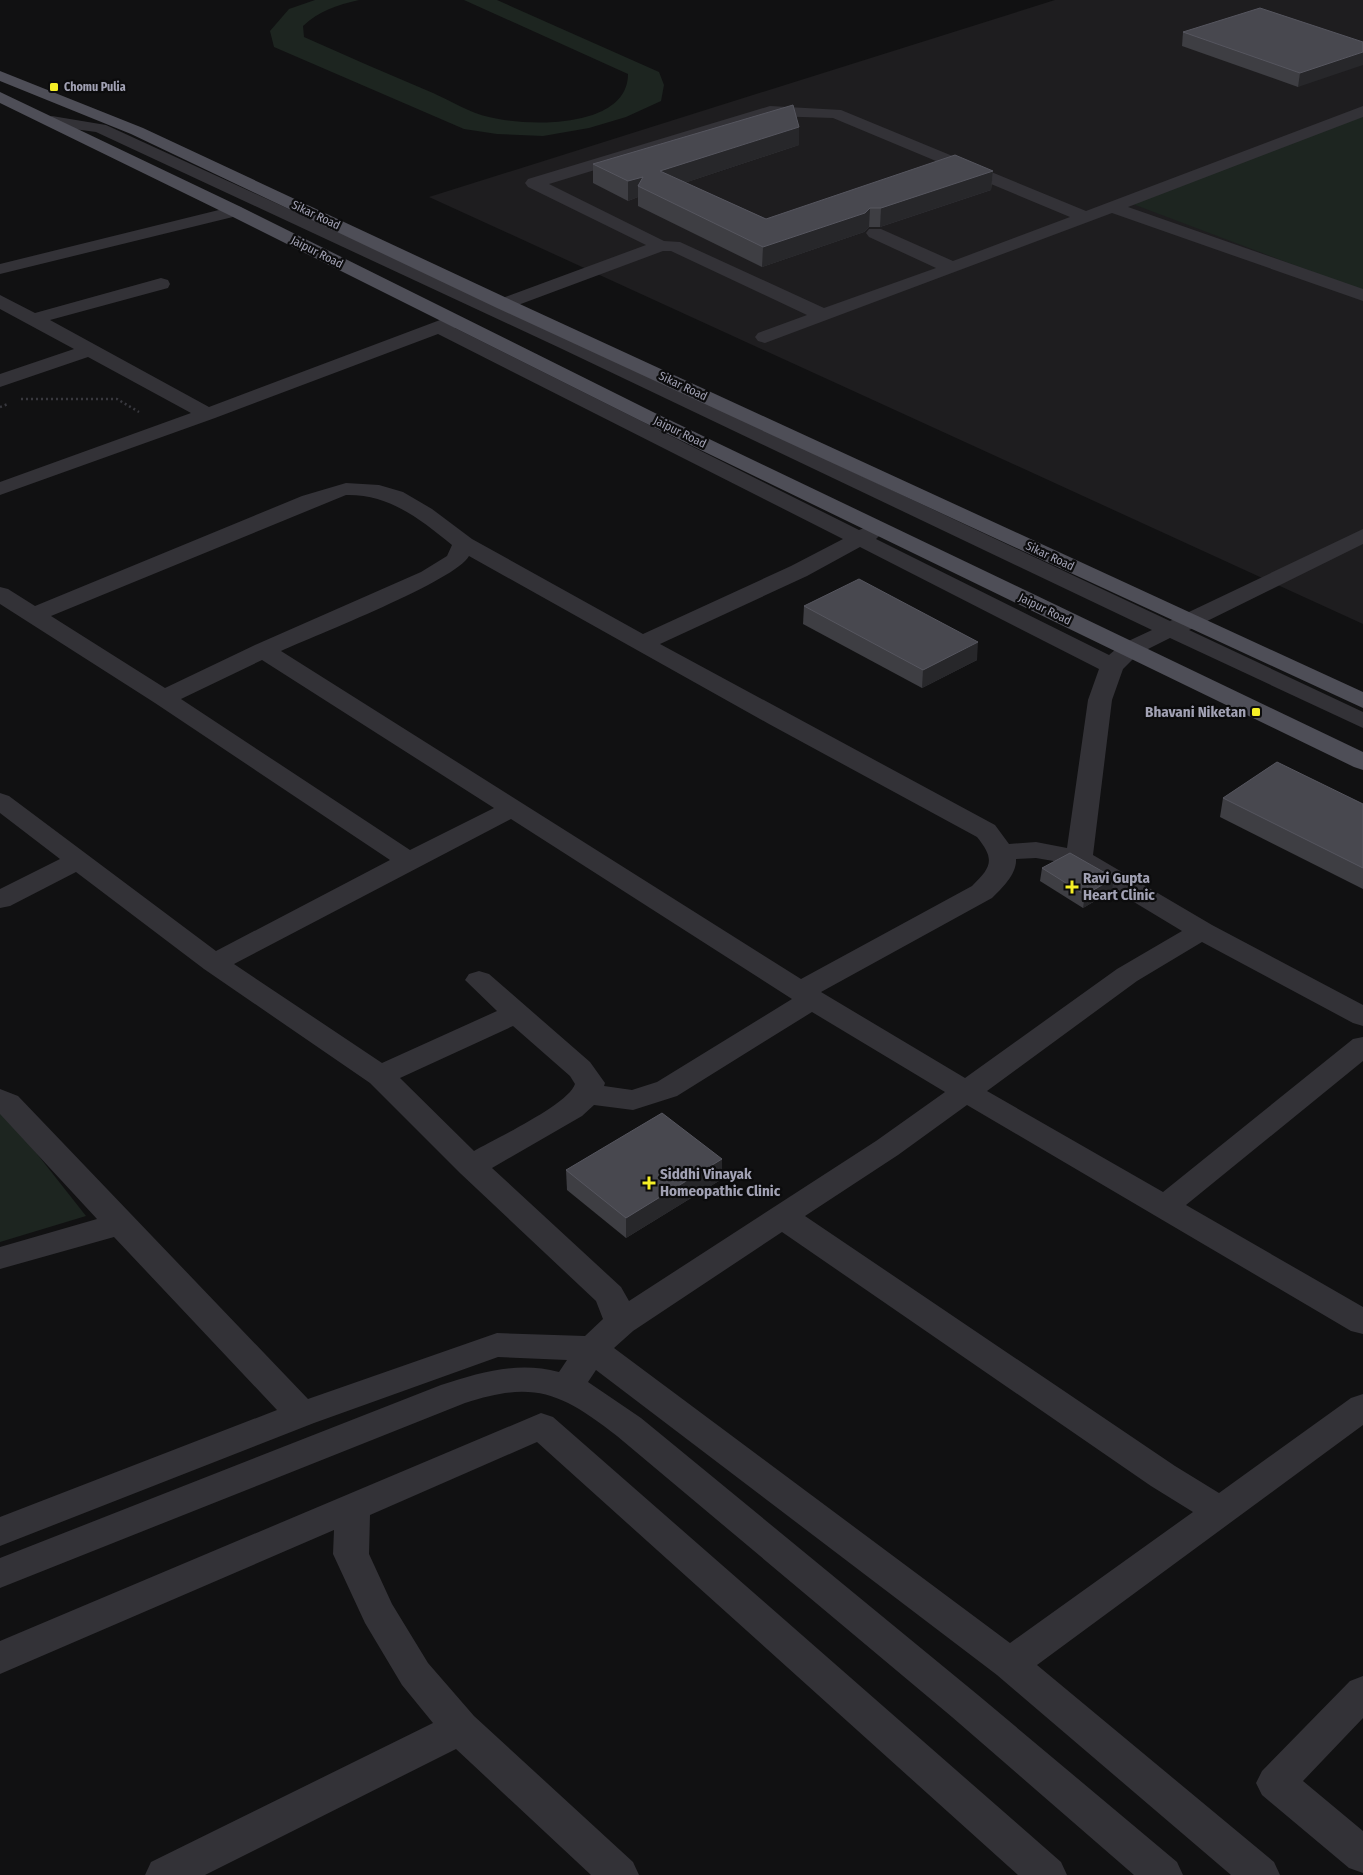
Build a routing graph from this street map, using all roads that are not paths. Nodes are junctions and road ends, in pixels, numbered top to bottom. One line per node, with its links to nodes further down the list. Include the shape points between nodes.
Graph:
1 (0, 76): 3 (main road, Sikar Road)
2 (0, 97): 5 (main road, Jaipur Road)
3 (88, 110): 6 (street); 17 (main road, Sikar Road)
4 (1363, 111): 7 (street)
5 (52, 121): 6 (street); 8 (main road, Jaipur Road)
6 (100, 128): 32 (street, via 576,348)
7 (1112, 207): 9 (street); 15 (street)
8 (235, 211): 13 (street); 20 (main road, Jaipur Road)
9 (1085, 217): 11 (street, via 835,113 770,110 534,183); 12 (street)
10 (876, 233): 12 (street)
11 (660, 246): 17 (street); 18 (street, via 674,246)
12 (952, 268): 18 (street)
13 (0, 269)
14 (161, 284): 19 (street)
15 (1363, 295)
16 (0, 301): 19 (street)
17 (504, 304): 31 (main road, Sikar Road)
18 (823, 315): 21 (street)
19 (33, 319): 22 (street)
20 (448, 324): 24 (street); 26 (street)
21 (765, 337)
22 (90, 350): 23 (street); 24 (street)
23 (0, 381)
24 (208, 414): 25 (street)
25 (0, 489)
26 (869, 534): 33 (street, via 798,571); 35 (street)
27 (1363, 536): 31 (street)
28 (464, 544): 30 (street, via 431,516 394,496 372,489 346,489 300,505); 33 (street); 34 (street, via 456,560 429,577)
29 (0, 594): 30 (street)
30 (34, 616): 36 (street)
31 (1190, 620): 32 (street); 37 (main road, Sikar Road)
32 (1169, 629): 35 (street); 38 (street)
33 (642, 643): 42 (street, via 986,831)
34 (263, 650): 36 (street); 41 (street)
35 (1121, 658): 39 (main road); 43 (street, via 1100,700)
36 (164, 698): 45 (street)
37 (1363, 701)
38 (1363, 721)
39 (1363, 762)
40 (0, 801): 44 (street)
41 (512, 809): 45 (street); 50 (street)
42 (1001, 852): 43 (street, via 1036,850); 50 (street, via 1004,861 1000,875 982,892)
43 (1080, 858): 47 (street)
44 (79, 860): 46 (street); 48 (street)
45 (408, 861): 48 (street)
46 (0, 900)
47 (1202, 931): 52 (street); 55 (street, via 1127,975)
48 (214, 963): 54 (street)
49 (479, 980): 51 (street)
50 (807, 995): 55 (street); 56 (street, via 667,1089 634,1100)
51 (517, 1013): 54 (street); 56 (street, via 580,1069 590,1083)
52 (1363, 1017)
53 (1363, 1046): 59 (street)
54 (380, 1076): 58 (street)
55 (965, 1091): 59 (street); 60 (street, via 887,1148)
56 (587, 1094): 58 (street, via 571,1109)
57 (0, 1099): 61 (street)
58 (471, 1166): 63 (street, via 610,1295)
59 (1164, 1207): 64 (street)
60 (782, 1216): 63 (street); 70 (street, via 1163,1476)
61 (120, 1224): 62 (street); 68 (street)
62 (0, 1258)
63 (621, 1322): 65 (street)
64 (1363, 1322)
65 (592, 1349): 66 (street); 68 (street, via 497,1345); 74 (street)
66 (568, 1386): 72 (street, via 531,1379 508,1379 470,1390); 81 (street, via 595,1401 637,1434)
67 (1363, 1407): 70 (street)
68 (302, 1414): 71 (street)
69 (352, 1507): 73 (street); 76 (street, via 352,1554 378,1612 416,1674); 80 (street, via 541,1426)
70 (1220, 1511): 74 (street)
71 (0, 1532)
72 (0, 1574)
73 (0, 1658)
74 (1010, 1664): 82 (street)
75 (1363, 1692): 77 (street, via 1276,1784)
76 (460, 1728): 78 (street); 79 (street)
77 (1363, 1856)
78 (165, 1875)
79 (620, 1875)
80 (1046, 1875)
81 (1163, 1875)
82 (1260, 1875)

